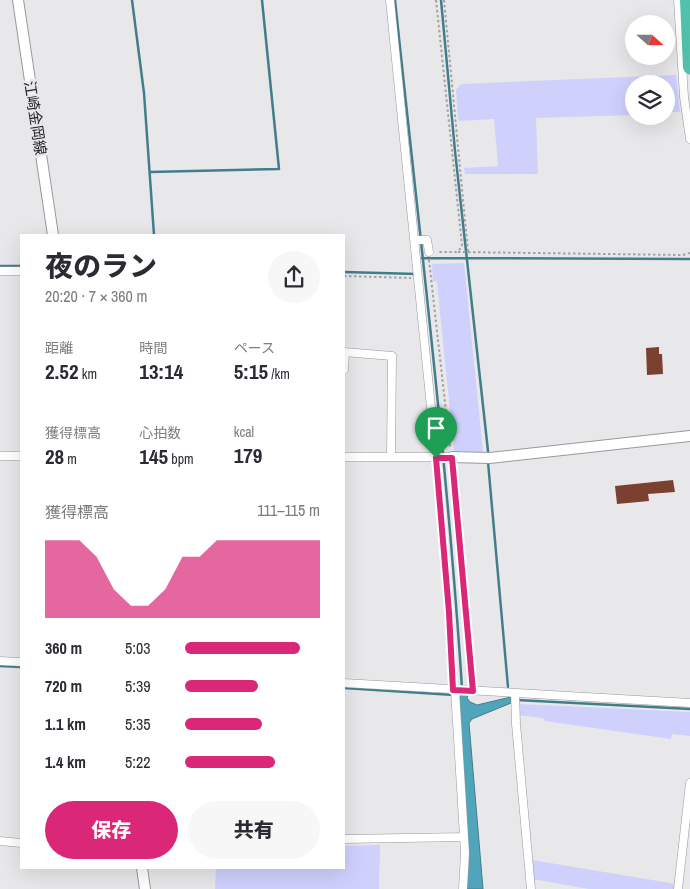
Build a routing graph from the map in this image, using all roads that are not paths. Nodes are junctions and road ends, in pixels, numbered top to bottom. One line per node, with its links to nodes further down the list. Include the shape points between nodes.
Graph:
1 (18, 0): 7 (main road, 江崎金岡線)
2 (390, 0): 8 (street)
3 (678, 0): 6 (street)
4 (687, 0): 5 (highway)
5 (690, 67)
6 (690, 139)
7 (53, 234)
8 (419, 240): 9 (street, via 426,240); 18 (street, via 417,275)
9 (429, 256)
10 (0, 271): 11 (street)
11 (20, 271)
12 (345, 352): 17 (street, via 392,356)
13 (690, 436): 19 (main road, via 490,458)
14 (0, 456): 15 (street)
15 (20, 456)
16 (345, 457): 17 (street)
17 (392, 457): 18 (street)
18 (437, 458): 19 (street); 23 (street, via 449,612)
19 (450, 458)
20 (0, 661): 21 (street)
21 (20, 662)
22 (345, 683): 23 (street)
23 (459, 691): 24 (street); 27 (street)
24 (515, 697): 25 (street); 34 (street)
25 (690, 703)
26 (690, 783): 35 (street)
27 (464, 837): 28 (street); 33 (street)
28 (345, 839)
29 (0, 842): 30 (street)
30 (20, 843)
31 (142, 869): 32 (main road)
32 (145, 889)
33 (462, 889)
34 (531, 889)
35 (678, 889)

